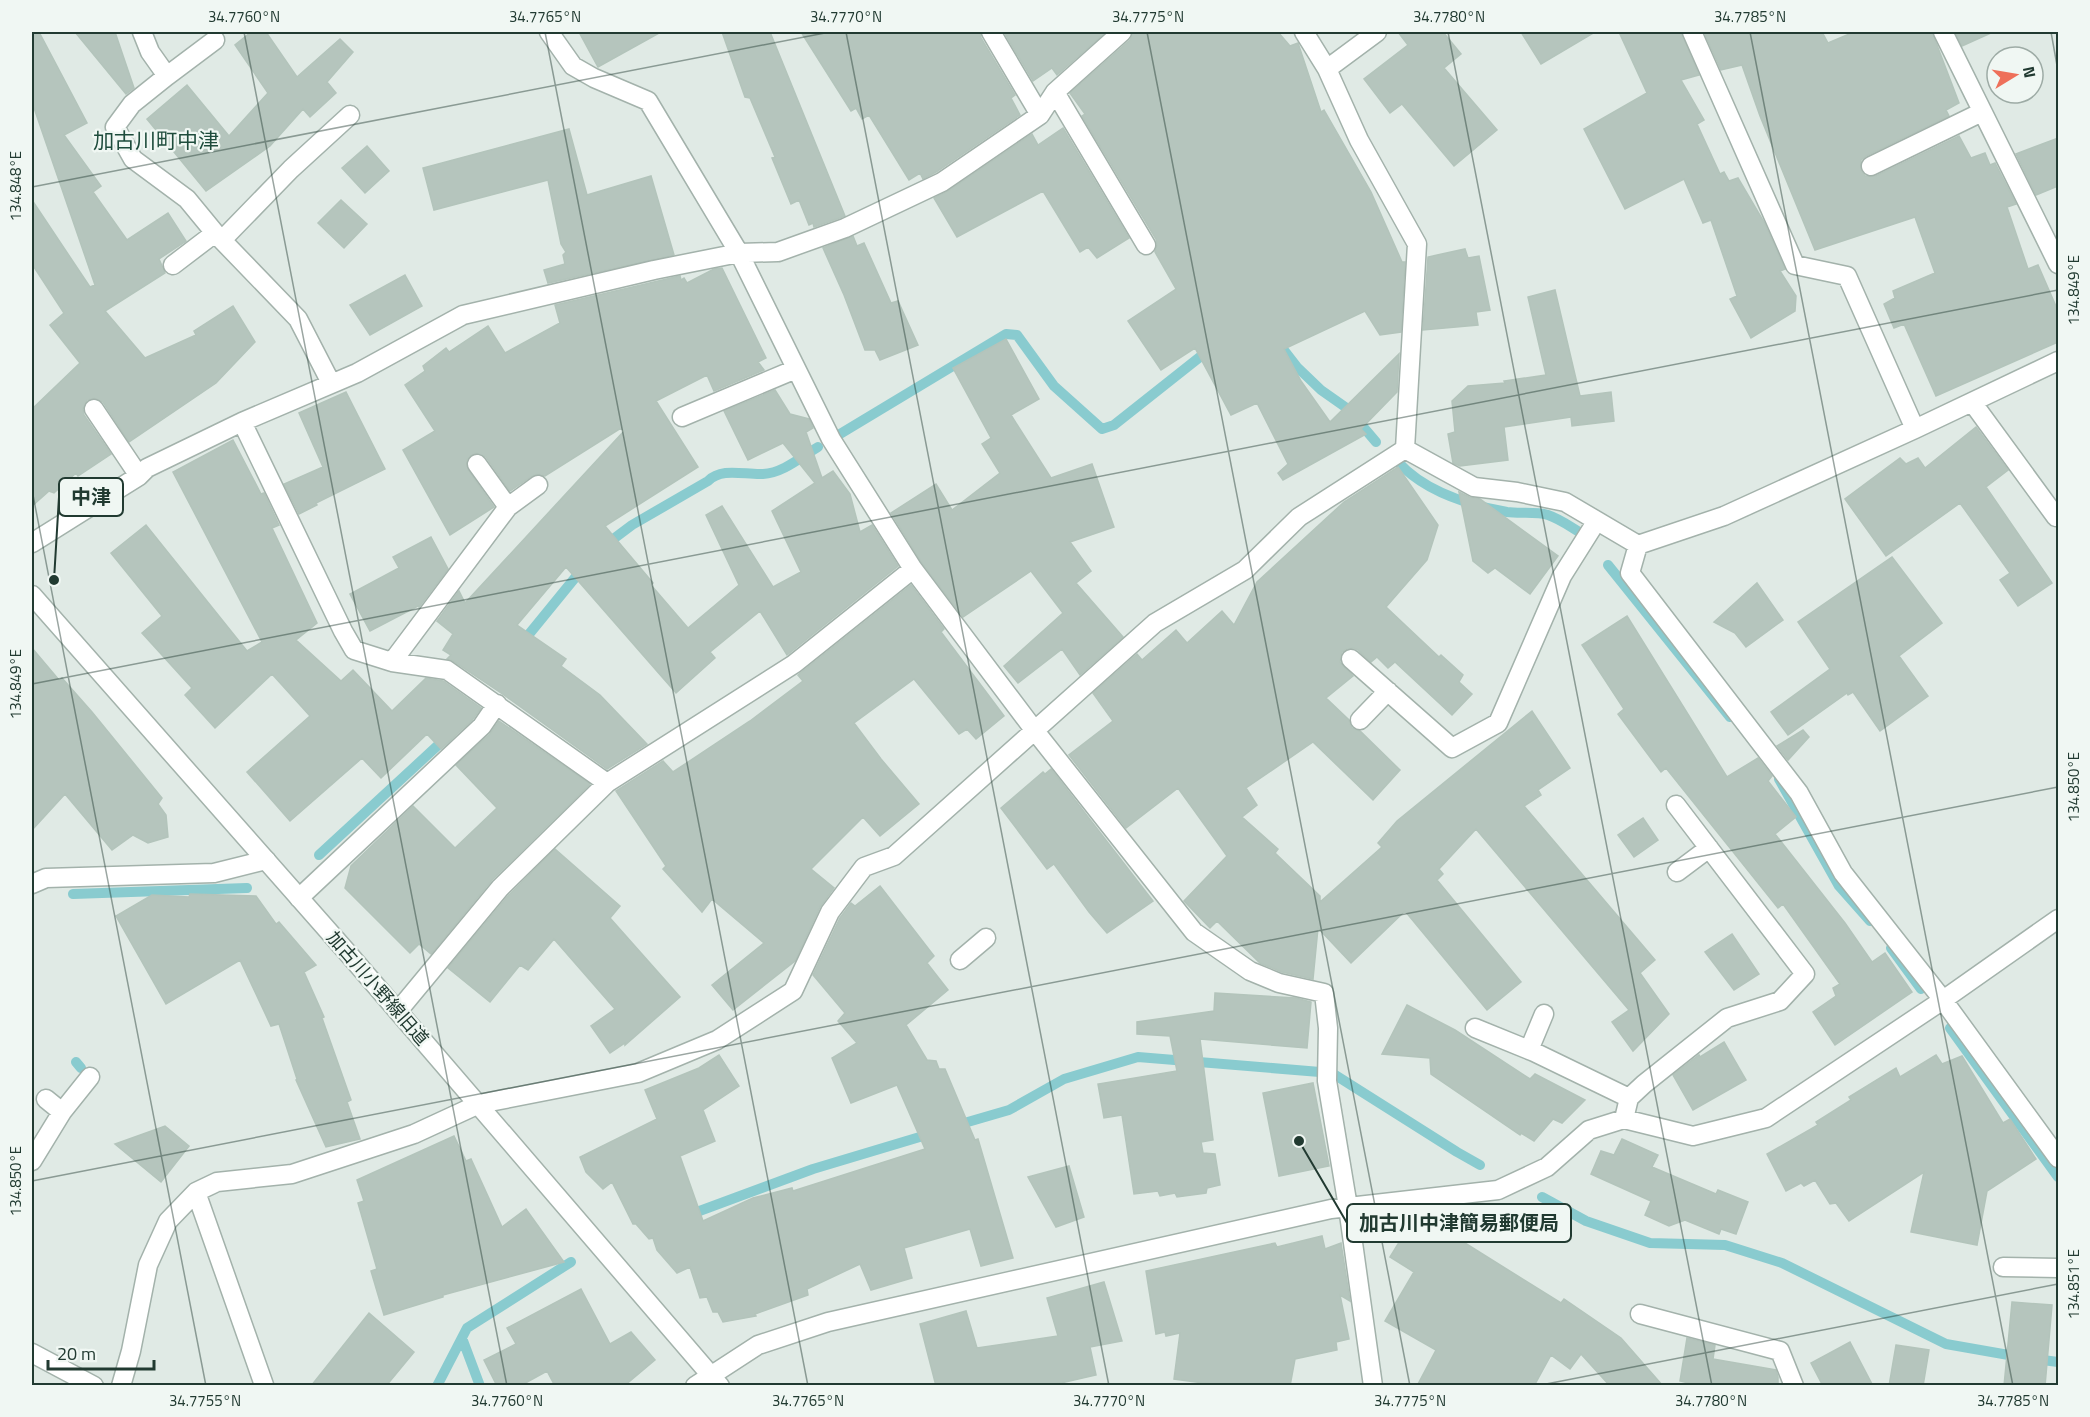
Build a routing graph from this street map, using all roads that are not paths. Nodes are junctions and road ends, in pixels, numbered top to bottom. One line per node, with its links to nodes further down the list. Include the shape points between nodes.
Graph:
1 (142, 32): 11 (street, via 150,52)
2 (549, 32): 19 (street, via 573,66 648,101)
3 (991, 32): 15 (street)
4 (1122, 32): 12 (street)
5 (1305, 32): 10 (street)
6 (1377, 32): 10 (street)
7 (1692, 32): 29 (street, via 1795,265 1847,276)
8 (1943, 32): 13 (street)
9 (215, 40): 11 (street)
10 (1327, 69): 30 (street, via 1359,140 1417,244)
11 (167, 75): 17 (street, via 132,104 115,127 133,159 187,199)
12 (1055, 92): 15 (street); 18 (street)
13 (1982, 112): 16 (street); 20 (street)
14 (350, 114): 17 (street)
15 (1040, 115): 19 (street, via 942,182 845,228 778,252)
16 (1871, 166)
17 (219, 236): 21 (street); 24 (street, via 298,319)
18 (1146, 244)
19 (739, 253): 23 (street); 24 (street, via 463,315)
20 (2058, 264)
21 (173, 265)
22 (2058, 361): 25 (street)
23 (796, 369): 27 (street); 39 (street, via 831,439)
24 (331, 384): 28 (street)
25 (1972, 402): 29 (street); 35 (street)
26 (94, 409): 32 (street)
27 (682, 417)
28 (242, 422): 32 (street); 42 (street, via 354,650)
29 (1915, 429): 38 (street, via 1724,516)
30 (1405, 449): 36 (street, via 1474,487 1565,502); 46 (street, via 1299,518 1245,570 1155,624)
31 (477, 464): 34 (street)
32 (138, 476): 37 (street)
33 (538, 486): 34 (street)
34 (508, 507): 42 (street)
35 (2056, 517)
36 (1596, 522): 38 (street); 43 (street, via 1562,576 1498,723 1452,748)
37 (32, 543)
38 (1638, 546): 57 (street, via 1630,573 1799,793 1843,873)
39 (913, 569): 46 (street); 47 (street, via 794,664)
40 (32, 595): 50 (street, 加古川小野線旧道)
41 (1351, 659): 43 (street)
42 (392, 662): 44 (street, via 447,670)
43 (1388, 692): 45 (street)
44 (497, 704): 47 (street); 53 (street, via 482,726)
45 (1360, 720)
46 (1035, 731): 65 (street, via 894,856 864,867 830,912 793,991 717,1040 638,1072); 71 (street, via 1194,932 1250,971 1279,983 1324,993 1328,1028 1326,1072)
47 (607, 783): 58 (street, via 500,888)
48 (1676, 805): 49 (street)
49 (1709, 848): 51 (street); 63 (street, via 1805,974 1780,1001 1728,1018)
50 (266, 860): 52 (street, via 214,873 46,878); 53 (street, 加古川小野線旧道)
51 (1677, 872)
52 (32, 884)
53 (299, 898): 58 (street, 加古川小野線旧道)
54 (2058, 919): 57 (street)
55 (986, 938): 56 (street)
56 (960, 960)
57 (1943, 1000): 67 (street, via 1766,1118 1693,1136); 68 (street)
58 (398, 1011): 65 (street, 加古川小野線旧道)
59 (1544, 1014): 61 (street)
60 (1475, 1028): 61 (street)
61 (1529, 1050): 63 (street)
62 (90, 1077): 66 (street)
63 (1629, 1098): 67 (street)
64 (46, 1099): 66 (street)
65 (479, 1104): 70 (street, via 414,1134 292,1174 217,1182); 76 (street, 加古川小野線旧道)
66 (62, 1112): 69 (street)
67 (1624, 1119): 71 (street, via 1588,1130 1547,1167 1498,1190)
68 (2058, 1158)
69 (32, 1161)
70 (196, 1192): 77 (street); 79 (street, via 168,1221 148,1265)
71 (1348, 1207): 76 (street, via 828,1322 758,1345); 81 (street)
72 (2003, 1267): 73 (street)
73 (2058, 1268)
74 (1640, 1314): 82 (street, via 1780,1351)
75 (32, 1353): 78 (street)
76 (715, 1380): 80 (street)
77 (264, 1385)
78 (94, 1386)
79 (121, 1386)
80 (695, 1386)
81 (1373, 1386)
82 (1794, 1386)

